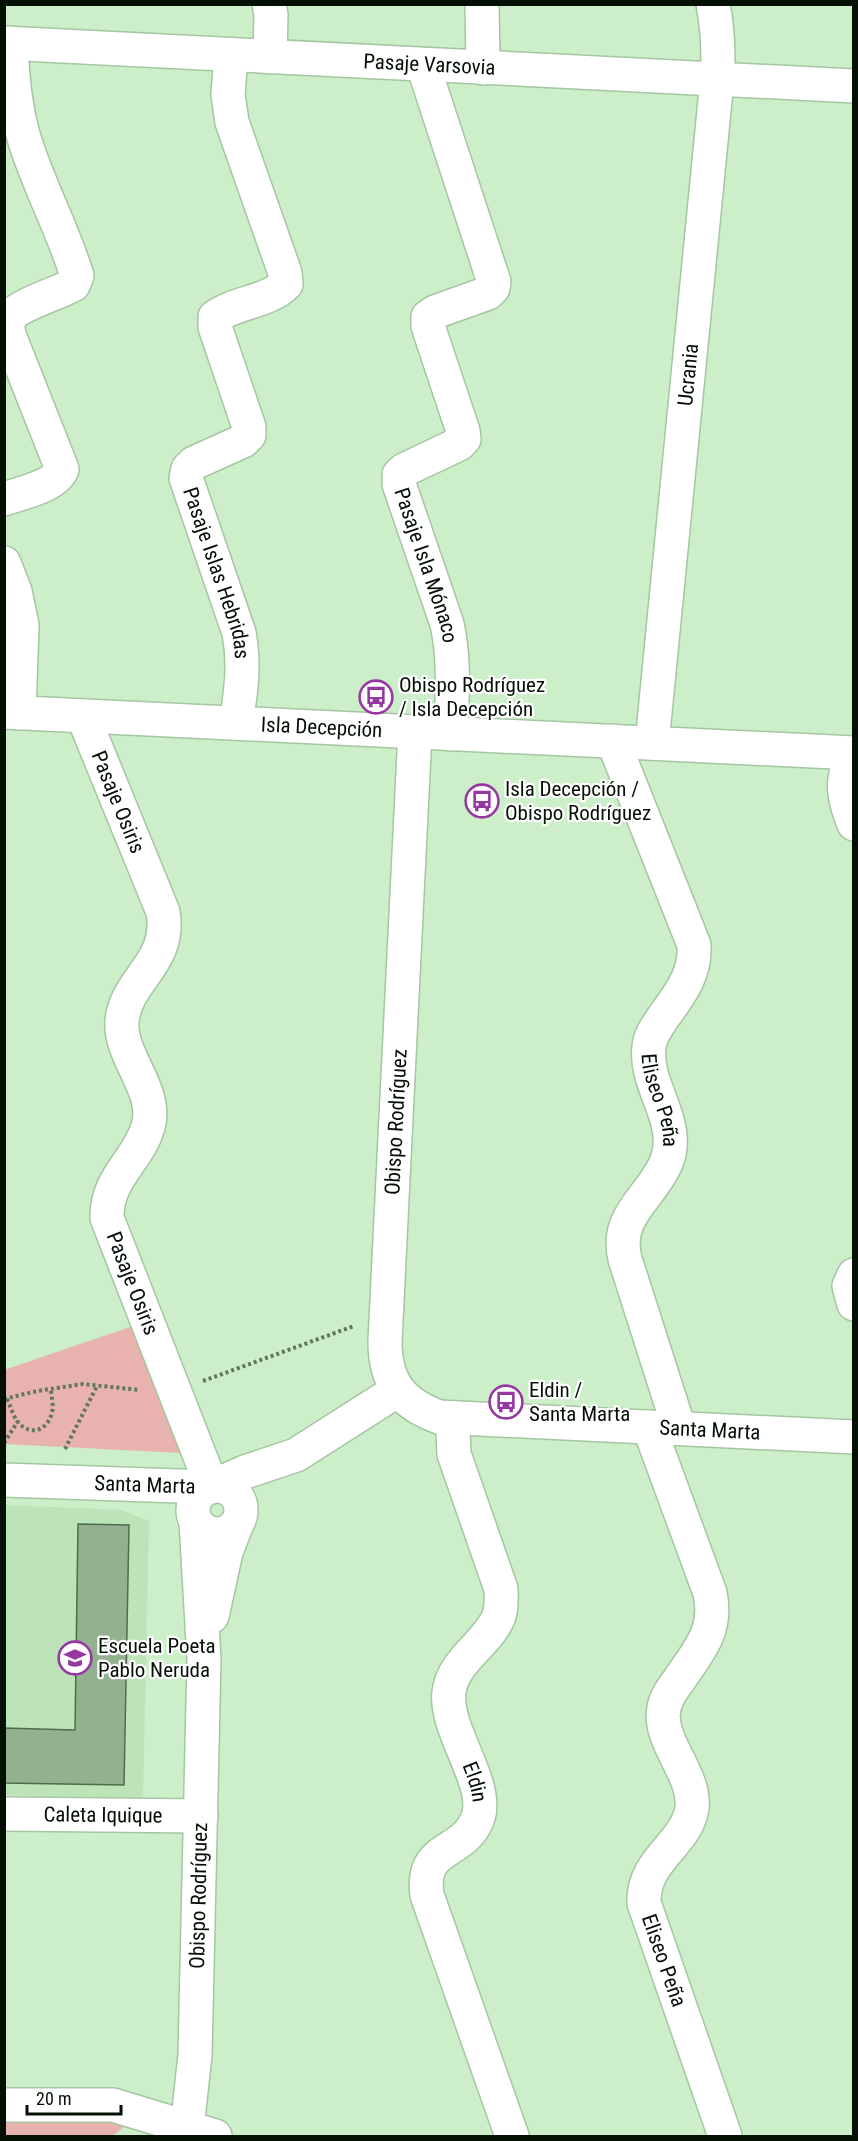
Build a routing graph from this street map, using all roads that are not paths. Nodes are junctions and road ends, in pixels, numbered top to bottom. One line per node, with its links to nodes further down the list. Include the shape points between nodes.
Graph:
1 (269, 4): 6 (street)
2 (482, 4): 8 (street)
3 (713, 4): 9 (street, Ucrania, via 719,52)
4 (8, 43): 5 (street, Pasaje Varsovia); 11 (street, via 25,140 77,276 73,285 20,309 8,323 9,335 62,469 53,481)
5 (231, 55): 6 (street, Pasaje Varsovia); 15 (street, Pasaje Islas Hebridas, via 228,95 232,122 286,284 279,291 215,317 249,435 194,463 186,478 243,652)
6 (270, 57): 7 (street, Pasaje Varsovia)
7 (423, 65): 8 (street, Pasaje Varsovia); 17 (street, Pasaje Isla Mónaco, via 494,282 488,293 428,317 464,439 399,475 447,624 453,670)
8 (483, 68): 9 (street, Pasaje Varsovia)
9 (717, 80): 10 (street, Pasaje Varsovia); 19 (street, Ucrania)
10 (854, 86)
11 (4, 499)
12 (4, 563): 13 (street, via 22,625)
13 (12, 712): 14 (street, Isla Decepción)
14 (83, 716): 15 (street, Isla Decepción); 31 (street, Pasaje Osiris, via 165,923 162,945 124,1010 122,1036 148,1103 148,1125 109,1195 110,1229 175,1391)
15 (236, 723): 16 (street, Isla Decepción)
16 (415, 732): 17 (street, Isla Decepción); 25 (street, Obispo Rodríguez, via 385,1341 385,1359)
17 (451, 734): 18 (street, Isla Decepción)
18 (613, 741): 19 (street, Isla Decepción); 27 (street, Eliseo Peña, via 694,945 695,958 686,984 649,1045 648,1060 669,1123 667,1162 628,1220 622,1238)
19 (652, 743): 20 (street, Isla Decepción)
20 (854, 753)
21 (854, 758): 22 (street, via 846,774 844,797)
22 (854, 824)
23 (854, 1275): 24 (street, via 849,1286)
24 (854, 1304)
25 (398, 1390): 26 (street, Santa Marta, via 423,1411); 29 (street, Obispo Rodríguez)
26 (455, 1418): 27 (street, Santa Marta); 38 (street, Eldin, via 454,1454 501,1588 501,1604 494,1626 457,1670 449,1691 450,1713 476,1786 478,1818 461,1841 435,1857 425,1881)
27 (664, 1428): 28 (street, Santa Marta); 39 (street, Eliseo Peña, via 713,1605 708,1634 663,1711 664,1723 690,1788 692,1808 683,1828 650,1873 643,1892)
28 (854, 1437)
29 (296, 1455): 31 (street, Obispo Rodríguez, via 245,1472); 32 (street, Obispo Rodríguez)
30 (4, 1480): 31 (street, Santa Marta, via 83,1484)
31 (205, 1499): 32 (street, via 207,1532 230,1531); 33 (street, Obispo Rodríguez)
32 (238, 1522): 33 (street, Obispo Rodríguez, via 226,1552)
33 (204, 1650): 35 (street, Obispo Rodríguez)
34 (4, 1814): 35 (street, Caleta Iquique)
35 (201, 1816): 37 (street, Obispo Rodríguez)
36 (4, 2105): 37 (street, via 113,2105)
37 (192, 2134)
38 (512, 2136)
39 (724, 2136)

